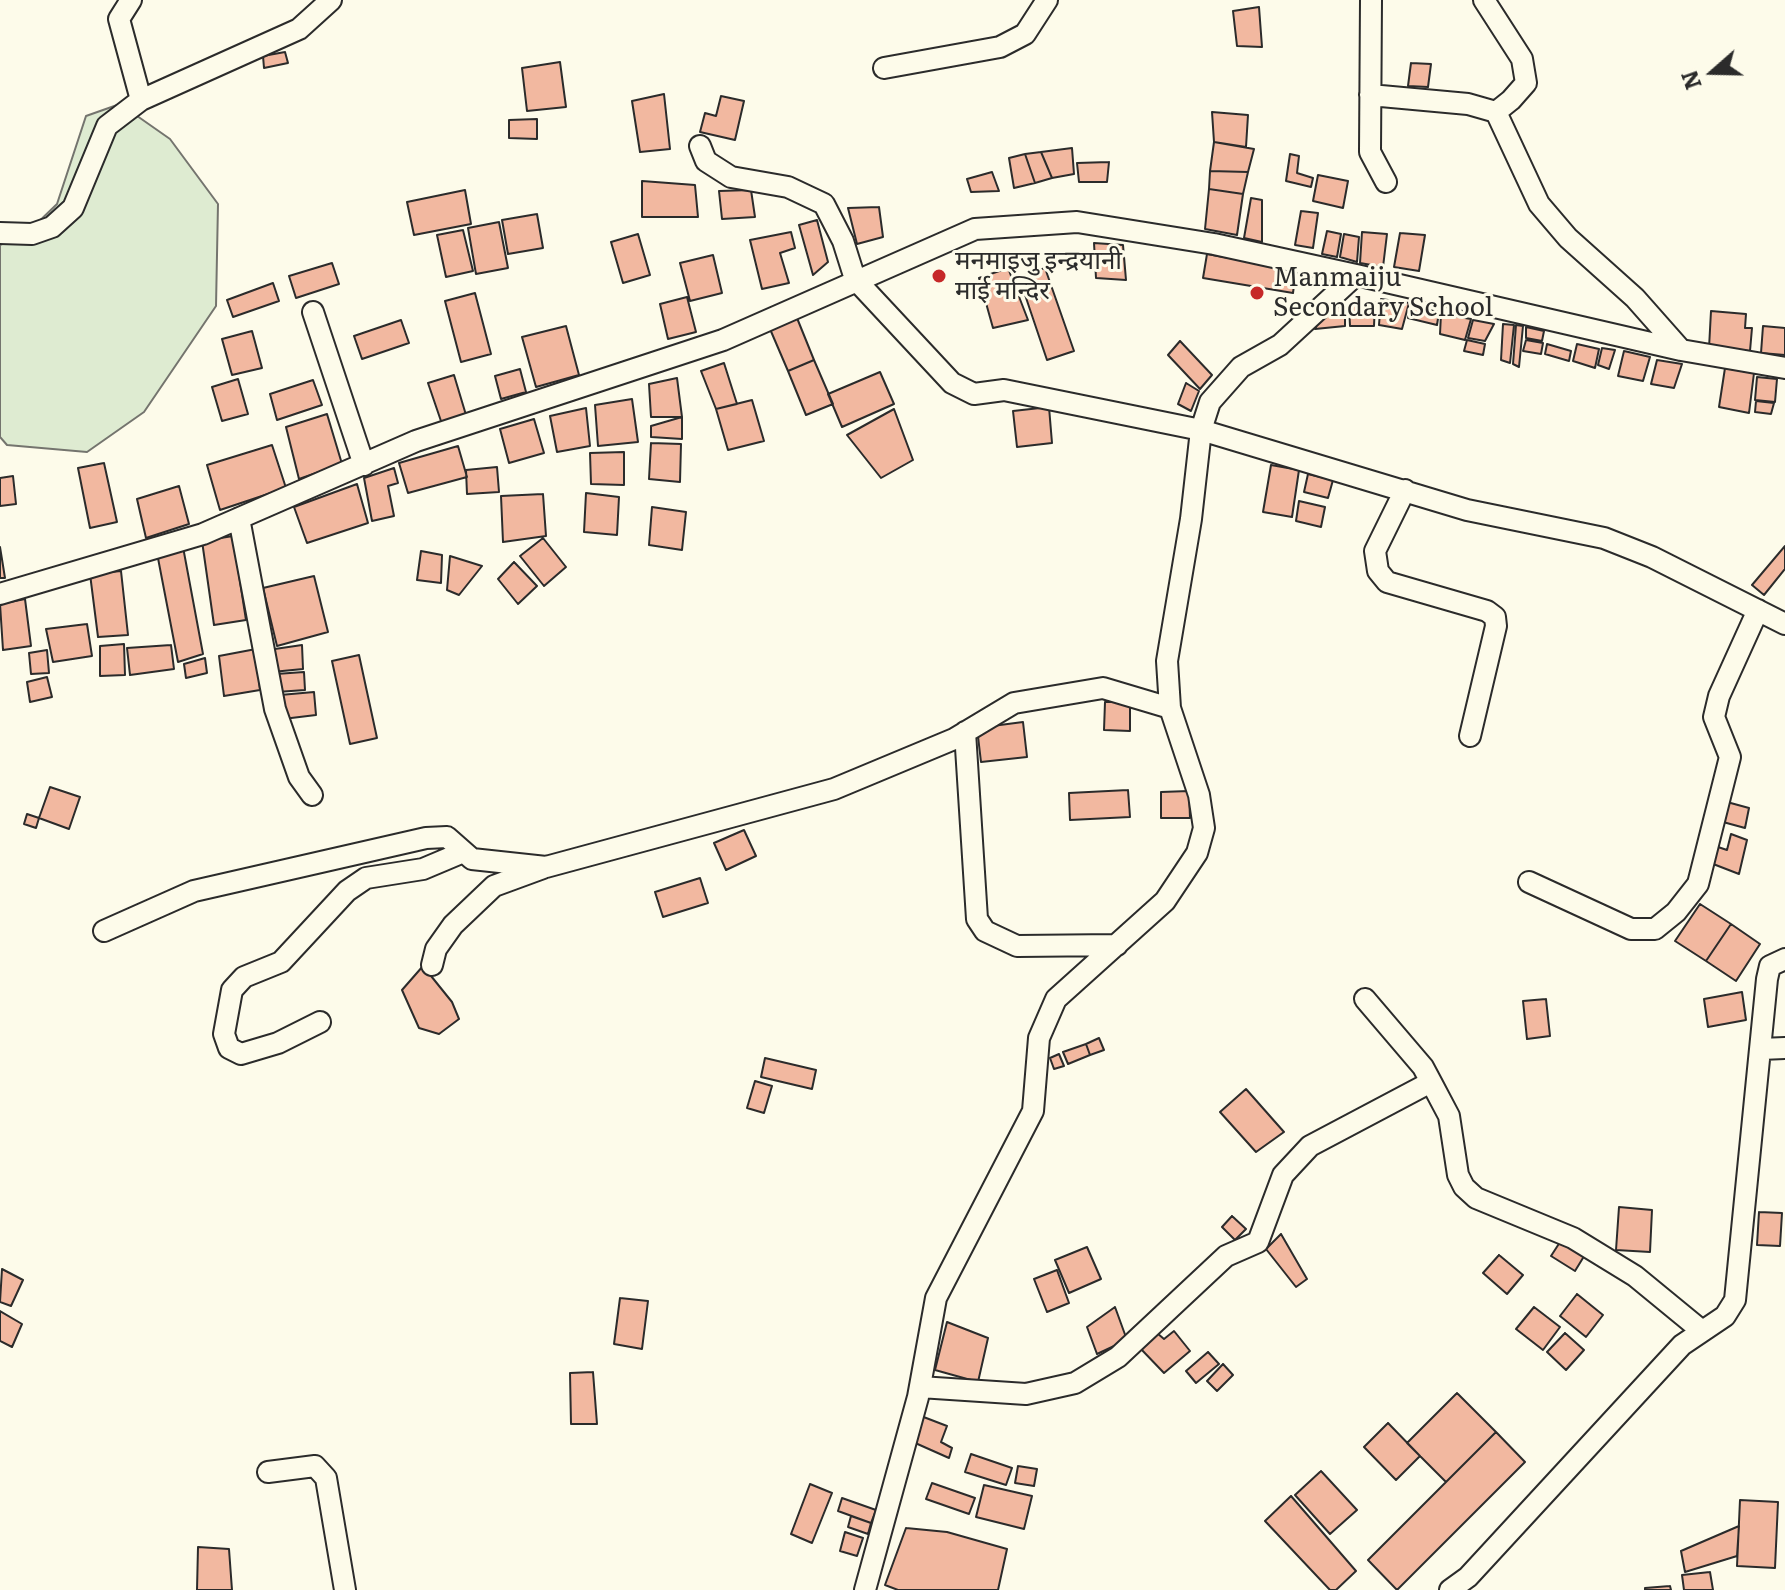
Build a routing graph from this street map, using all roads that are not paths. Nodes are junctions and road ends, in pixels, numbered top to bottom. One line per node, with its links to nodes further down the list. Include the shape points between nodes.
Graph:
1 (131, 0): 8 (street, via 119,19)
2 (331, 0): 8 (street, via 299,29)
3 (1047, 0): 6 (street, via 1025,34 1000,47)
4 (1371, 0): 7 (street)
5 (1484, 0): 9 (street, via 1522,59 1526,83)
6 (884, 68)
7 (1370, 95): 9 (street, via 1468,104); 11 (street, via 1370,152)
8 (141, 100): 12 (street, via 107,126 73,208 52,227 32,234)
9 (1496, 112): 16 (street, via 1539,204)
10 (700, 146): 14 (street, via 706,161 731,177 788,187 824,204)
11 (1386, 182)
12 (0, 233)
13 (1356, 275): 14 (street, via 1077,222 975,229); 16 (street); 18 (street, via 1280,345 1241,367 1210,402)
14 (855, 279): 18 (street, via 952,383 974,394 1004,390); 19 (street, via 723,340 416,441)
15 (313, 312): 19 (street)
16 (1681, 350): 17 (street)
17 (1785, 368)
18 (1201, 430): 20 (street); 25 (street, via 1167,661)
19 (364, 465): 21 (street)
20 (1405, 490): 23 (street, via 1467,510 1604,538); 27 (street, via 1375,551 1378,571 1387,582 1495,617)
21 (239, 518): 22 (street, via 203,534); 28 (street, via 275,709 299,777)
22 (0, 594)
23 (1758, 610): 24 (street); 31 (street, via 1719,696 1714,717 1730,757 1698,884 1676,912 1655,929 1631,929)
24 (1785, 624)
25 (1170, 708): 26 (street, via 1103,688 1014,703); 33 (street, via 1199,795 1204,828 1197,853 1165,901)
26 (965, 732): 30 (street, via 834,789); 33 (street, via 977,919 985,931 1017,946)
27 (1470, 736)
28 (312, 795)
29 (461, 853): 30 (street, via 472,859); 32 (street, via 447,837 426,838 194,891); 37 (street, via 423,869 366,878 347,891 281,962 244,977 232,990 224,1034 229,1048 241,1054)
30 (546, 867): 35 (street, via 494,886 453,925)
31 (1529, 882)
32 (104, 931)
33 (1117, 945): 42 (street, via 1056,999 1039,1038 1033,1111 936,1298)
34 (1785, 959): 39 (street, via 1770,966)
35 (432, 965)
36 (1365, 999): 40 (street)
37 (320, 1022)
38 (1785, 1048): 39 (street)
39 (1761, 1049): 41 (street, via 1735,1300 1725,1316)
40 (1431, 1082): 41 (street, via 1449,1116 1464,1187 1476,1198 1573,1238 1635,1276); 42 (street, via 1310,1146 1283,1175 1258,1242 1226,1256 1118,1357 1075,1383 1026,1394)
41 (1702, 1331): 46 (street, via 1682,1345 1468,1577)
42 (920, 1387): 45 (street)
43 (268, 1472): 44 (street, via 315,1466 326,1478)
44 (345, 1590)
45 (865, 1590)
46 (1450, 1590)

